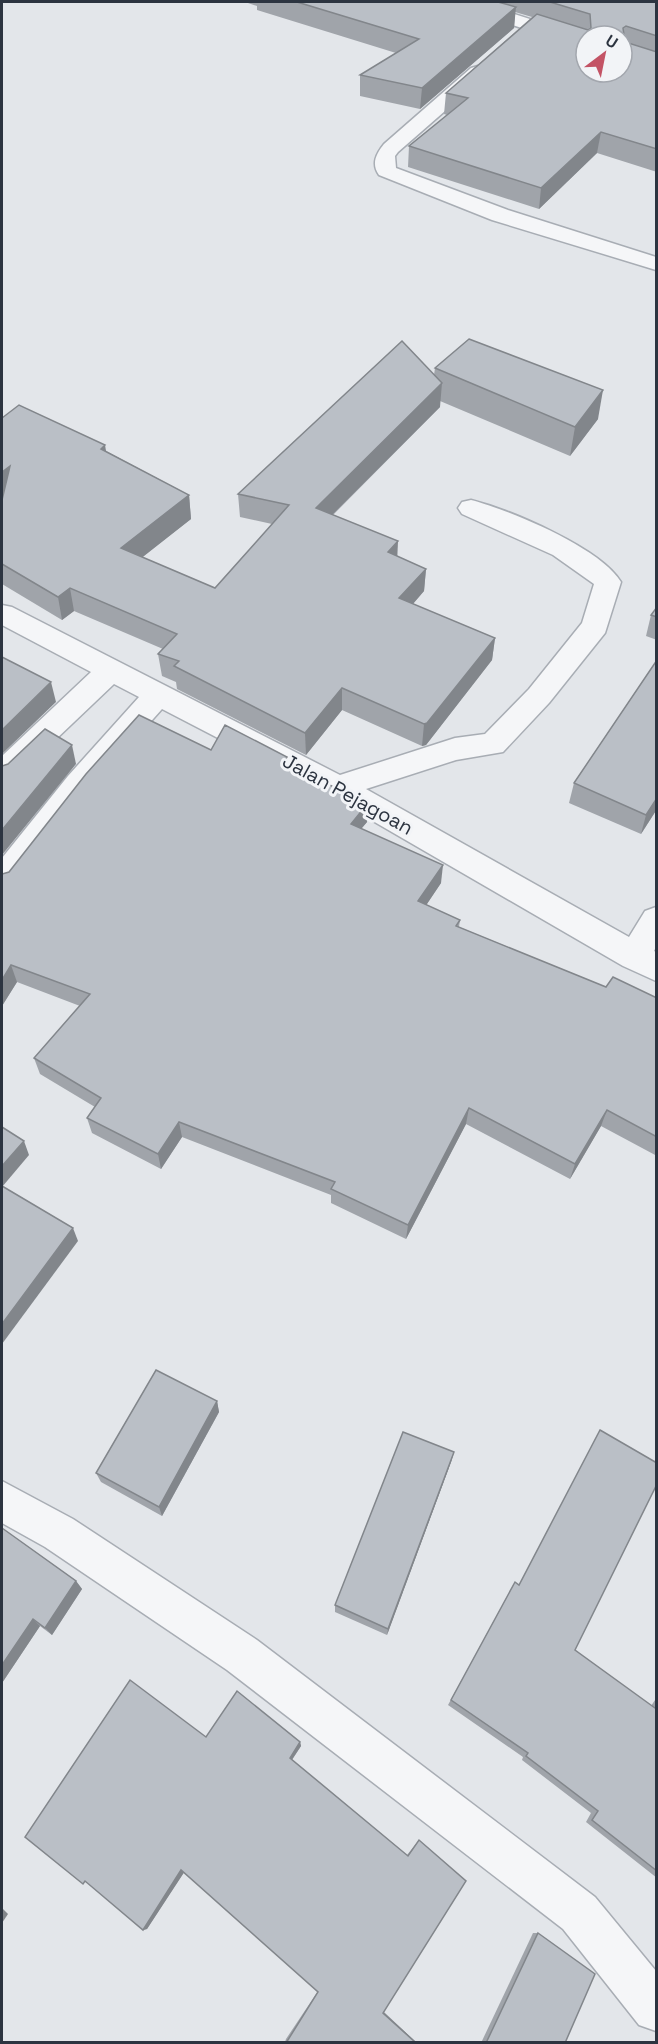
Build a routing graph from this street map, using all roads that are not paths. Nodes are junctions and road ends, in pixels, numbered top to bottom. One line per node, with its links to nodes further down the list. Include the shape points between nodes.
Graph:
1 (460, 2): 2 (street)
2 (531, 25): 3 (street); 4 (street)
3 (574, 39)
4 (514, 40)
5 (496, 56): 6 (street, via 391,148 385,156 386,171 500,215)
6 (657, 264)
7 (471, 508): 12 (street, via 540,537 600,573 608,582 595,626 493,744 455,749)
8 (2, 614): 9 (street, Jalan Pejagoan)
9 (111, 670): 10 (street, Jalan Pejagoan); 11 (street)
10 (158, 694): 12 (street, Jalan Pejagoan); 13 (street, via 78,784)
11 (2, 773)
12 (338, 787): 15 (street, Jalan Pejagoan)
13 (2, 880)
14 (657, 920): 15 (street)
15 (646, 963)
16 (2, 1501): 17 (street, via 59,1533 242,1654 579,1913)
17 (657, 2008)

